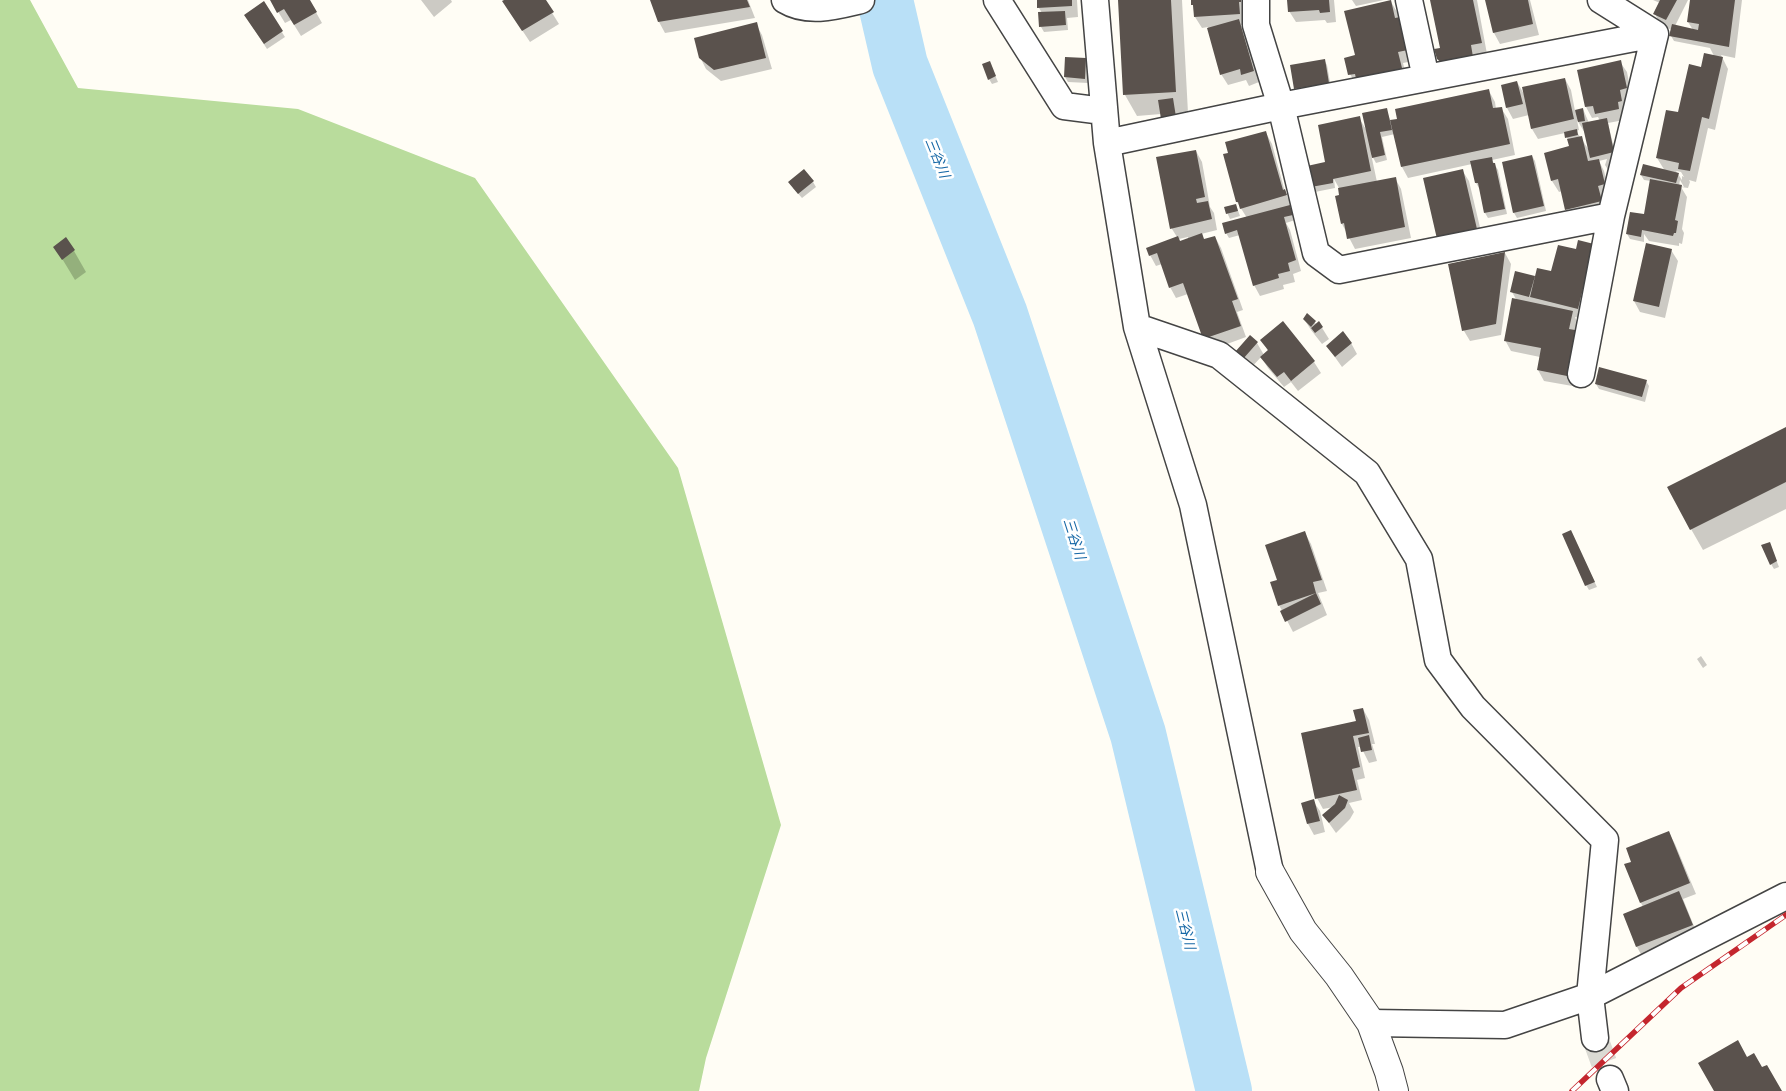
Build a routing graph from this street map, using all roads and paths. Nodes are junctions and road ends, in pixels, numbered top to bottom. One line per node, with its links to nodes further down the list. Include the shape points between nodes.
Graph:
1 (785, 0): 2 (street, via 795,6 830,8)
2 (861, 0)
3 (998, 0): 11 (street, via 1064,106)
4 (1095, 0): 11 (street)
5 (1256, 0): 10 (street, via 1256,24)
6 (1409, 0): 9 (street)
7 (1601, 0): 8 (street)
8 (1656, 34): 9 (street); 13 (street)
9 (1426, 78): 10 (street)
10 (1281, 106): 12 (street); 13 (street, via 1316,253 1339,270)
11 (1103, 111): 12 (street)
12 (1107, 143): 14 (street)
13 (1611, 216): 15 (street)
14 (1137, 327): 16 (street, via 1193,504); 18 (street, via 1219,355 1368,473 1419,559 1438,660 1473,708 1605,840)
15 (1581, 374)
16 (1270, 872): 19 (street, via 1303,931)
17 (1786, 896): 18 (street)
18 (1590, 996): 19 (street, via 1505,1025); 20 (street)
19 (1371, 1023): 21 (street)
20 (1595, 1038)
21 (1394, 1091)

